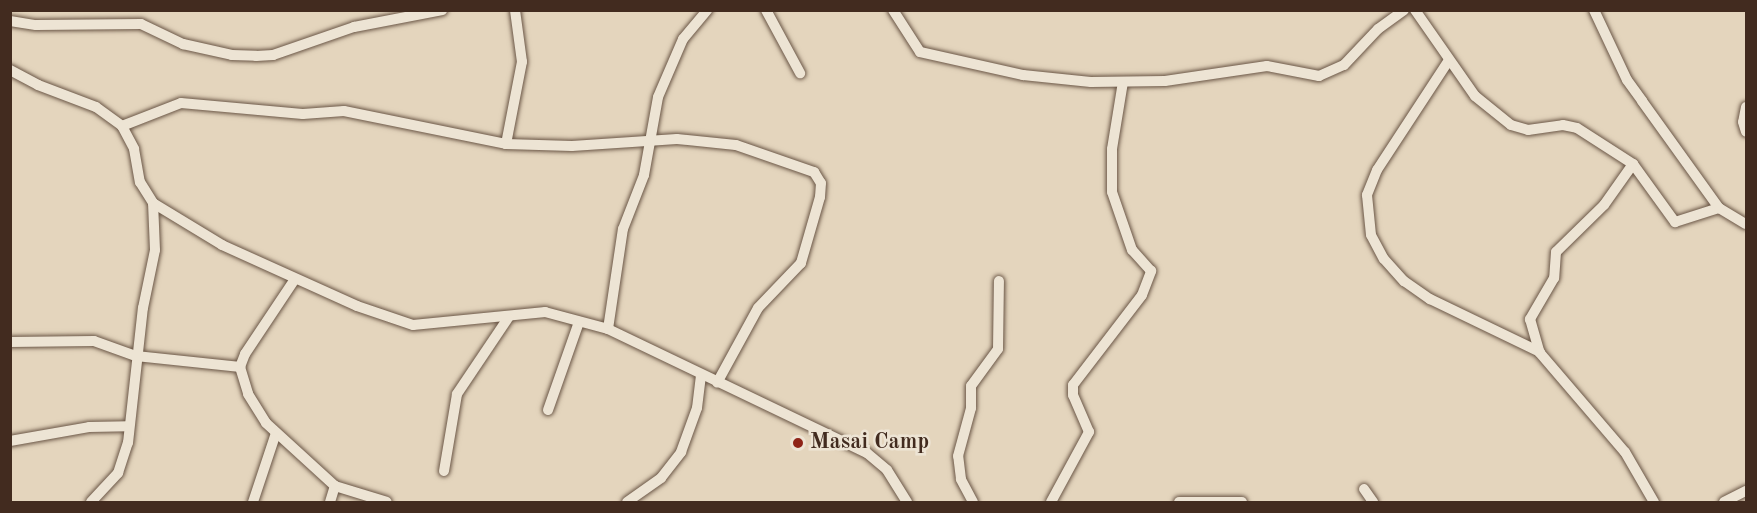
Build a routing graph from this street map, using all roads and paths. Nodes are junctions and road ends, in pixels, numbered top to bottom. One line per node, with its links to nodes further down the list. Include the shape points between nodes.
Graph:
1 (442, 10): 9 (street, via 354,27 273,55 256,56 183,44 141,24 36,25)
2 (515, 10): 18 (street, via 522,62)
3 (766, 10): 12 (street)
4 (893, 10): 13 (street, via 920,52 1023,75)
5 (1404, 10): 13 (street, via 1378,29 1344,64 1319,76 1267,66 1165,81)
6 (1415, 10): 10 (street)
7 (1594, 10): 21 (street, via 1627,80)
8 (704, 11): 17 (street, via 680,47 658,97)
9 (10, 21)
10 (1449, 60): 19 (street, via 1475,96 1511,125 1528,130 1563,125 1576,128); 29 (street, via 1377,170 1367,195 1371,235 1384,259 1404,281 1430,299)
11 (10, 70): 15 (street, via 96,107)
12 (800, 73)
13 (1123, 82): 49 (street, via 1112,149 1112,192 1132,250 1151,272 1137,304 1073,385 1075,403 1089,432)
14 (1746, 108): 16 (street)
15 (122, 126): 18 (street, via 181,103 199,102 292,113 361,112); 20 (street, via 134,149 140,182)
16 (1746, 132)
17 (648, 141): 18 (street); 27 (street, via 644,175 623,230); 33 (street, via 677,139 736,145 814,172 821,183 801,263 758,308)
18 (506, 144)
19 (1633, 164): 21 (street, via 1675,222); 29 (street, via 1604,205 1556,252 1554,278 1530,319)
20 (153, 202): 23 (street, via 222,245); 30 (street, via 155,250)
21 (1719, 208): 22 (street)
22 (1746, 224)
23 (295, 279): 25 (street, via 414,325); 31 (street)
24 (999, 281): 48 (street, via 998,349 971,387 971,408 958,456 961,479)
25 (508, 318): 26 (street, via 545,312); 38 (street, via 457,394)
26 (579, 322): 27 (street); 34 (street)
27 (608, 329): 32 (street)
28 (10, 342): 30 (street, via 94,341)
29 (1540, 352): 53 (street, via 1625,452)
30 (136, 356): 31 (street); 35 (street)
31 (240, 367): 36 (street, via 248,394)
32 (701, 377): 33 (street); 46 (street, via 697,408 681,453 661,478)
33 (717, 383): 47 (street, via 867,453 887,470)
34 (548, 410)
35 (128, 426): 37 (street, via 89,427); 42 (street, via 128,443 118,473)
36 (276, 433): 39 (street); 43 (street)
37 (10, 441)
38 (444, 471)
39 (335, 486): 44 (street); 45 (street)
40 (1364, 489): 52 (street)
41 (1746, 491): 54 (street)
42 (91, 502)
43 (253, 502)
44 (330, 502)
45 (387, 502)
46 (627, 502)
47 (907, 502)
48 (973, 502)
49 (1051, 502)
50 (1179, 502): 51 (street)
51 (1242, 502)
52 (1373, 502)
53 (1654, 502)
54 (1724, 502)

